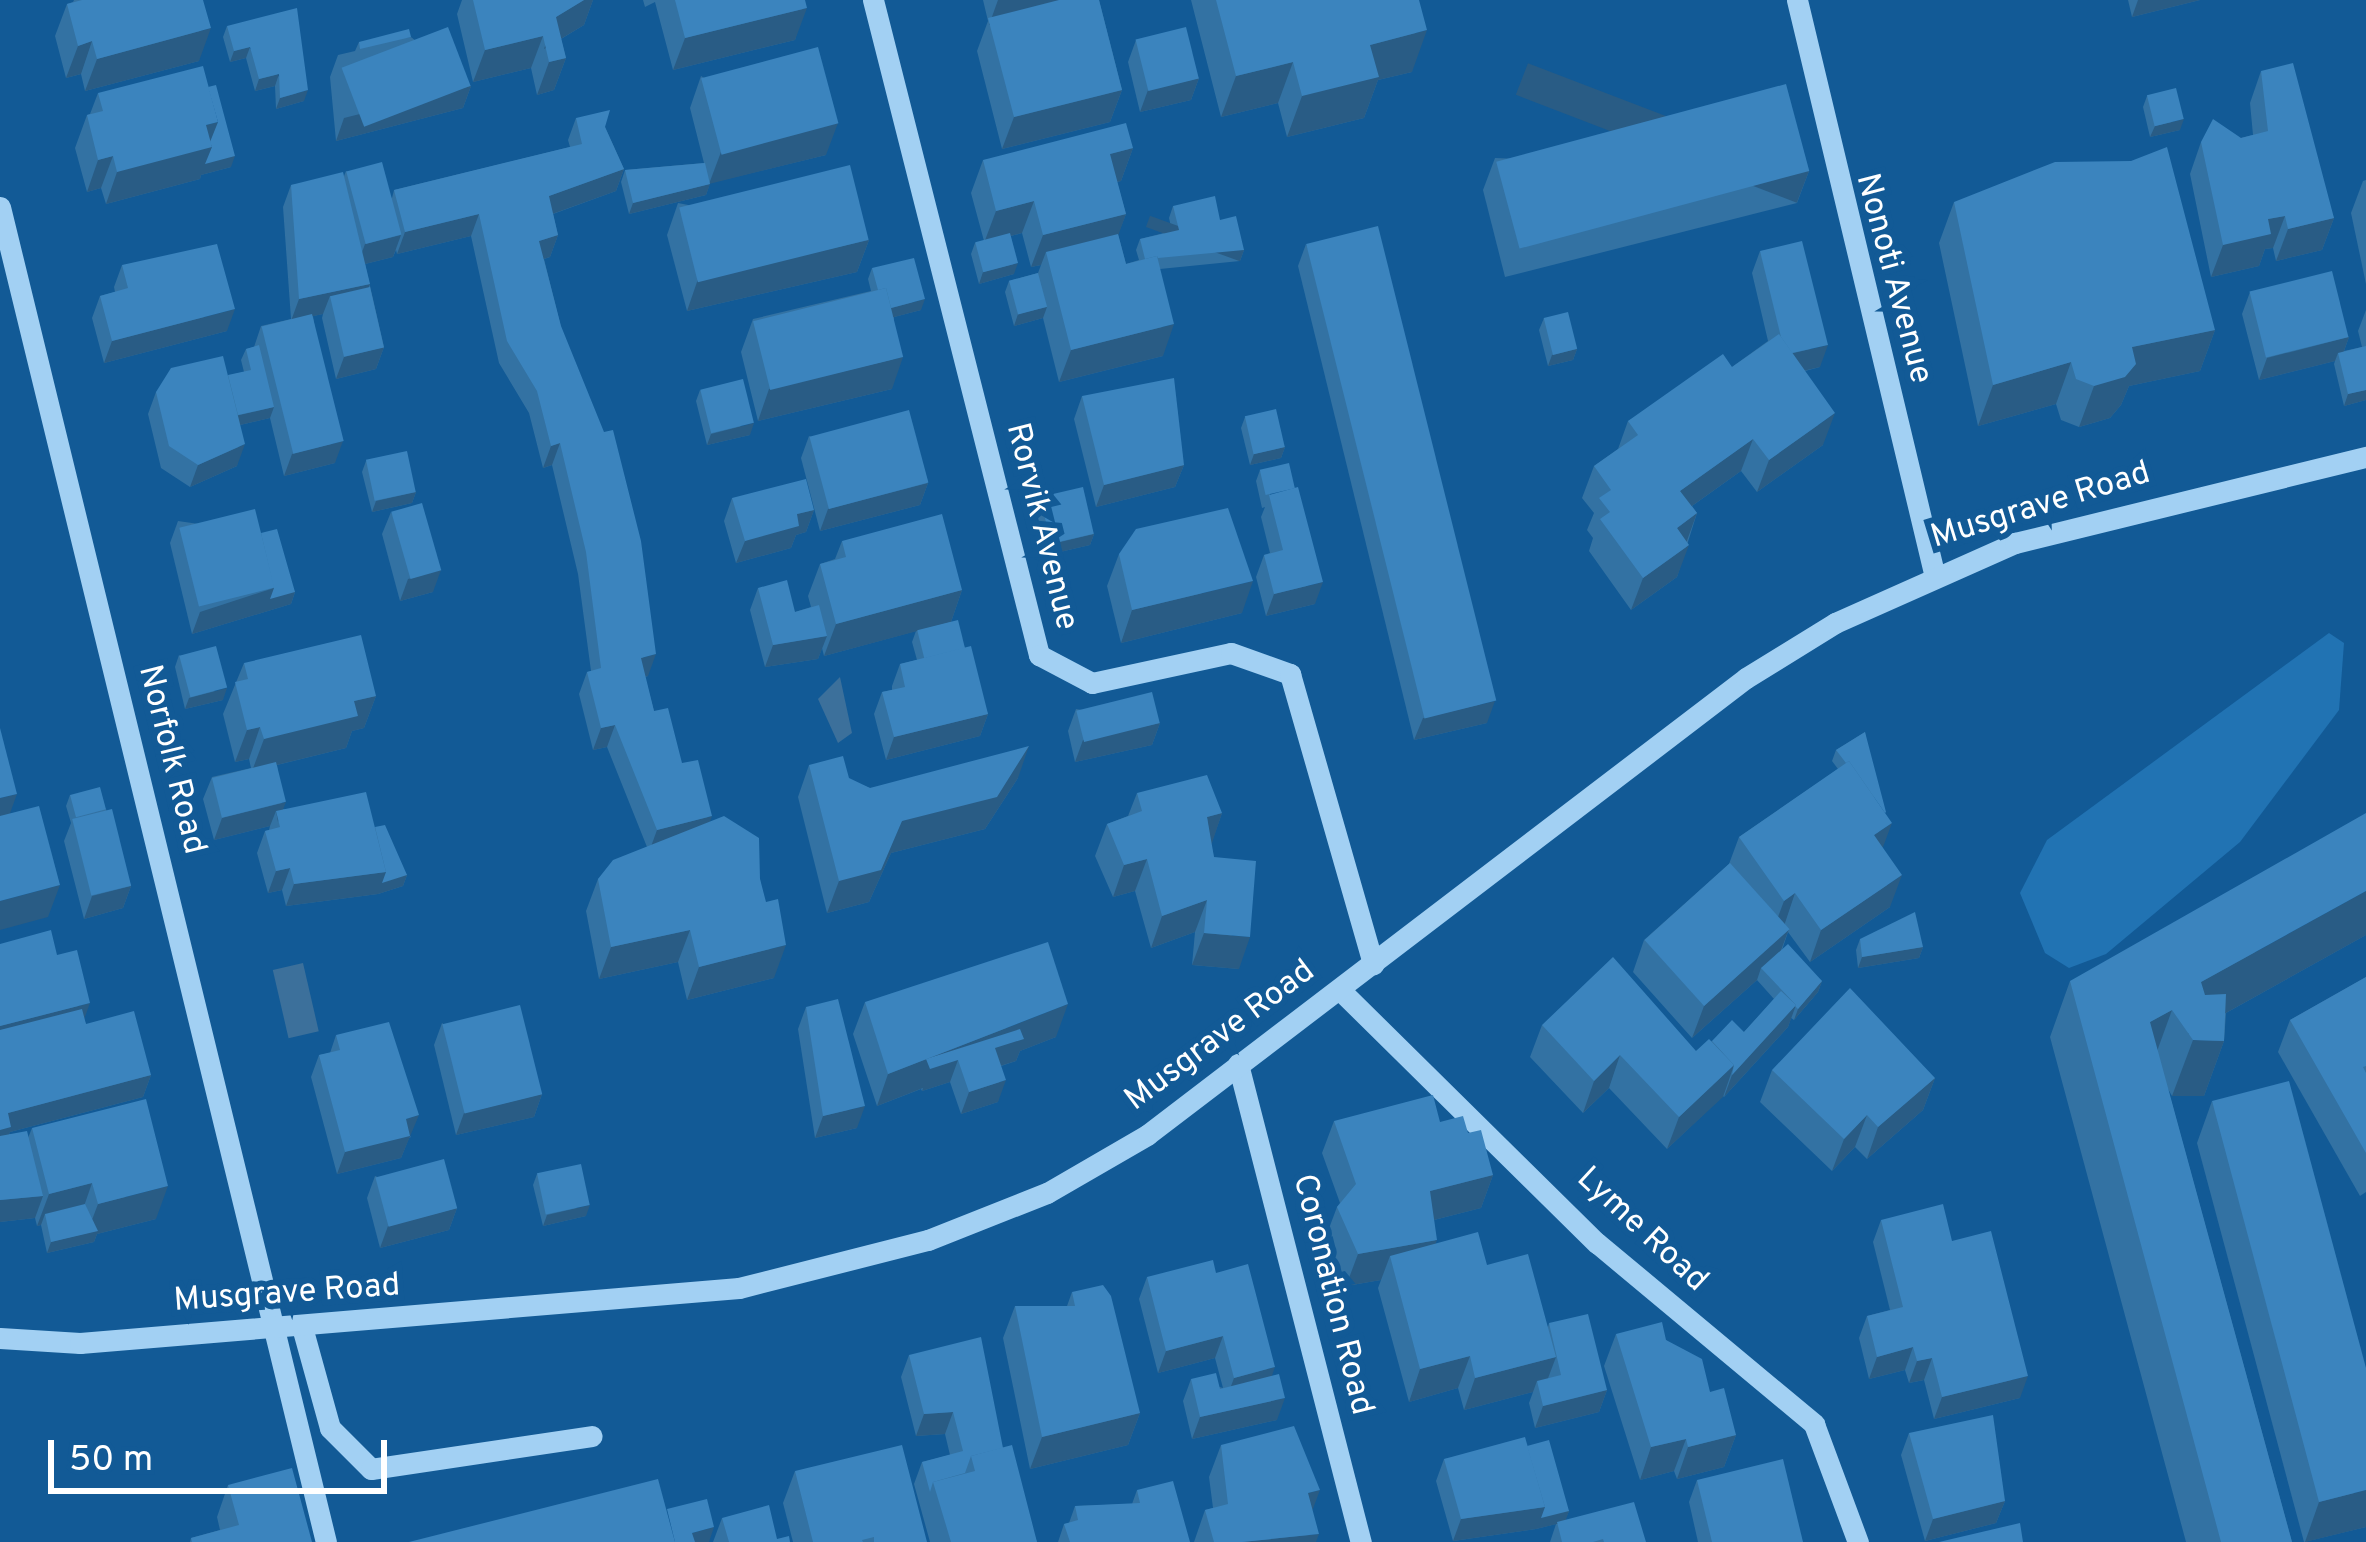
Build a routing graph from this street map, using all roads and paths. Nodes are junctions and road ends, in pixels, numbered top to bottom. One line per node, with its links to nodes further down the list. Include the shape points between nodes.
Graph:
1 (873, 0): 6 (street, Rorvik Avenue, via 1039,655 1092,683 1232,653 1291,674)
2 (1797, 0): 5 (street, Nonoti Avenue)
3 (0, 207): 10 (street, Norfolk Road)
4 (2366, 457): 5 (street, Musgrave Road, via 2107,517)
5 (1934, 572): 6 (street, Musgrave Road, via 1746,678)
6 (1373, 964): 7 (street, Musgrave Road)
7 (1340, 990): 8 (street, Musgrave Road); 15 (street, Lyme Road, via 1597,1243 1814,1424)
8 (1238, 1064): 9 (street, Musgrave Road, via 1047,1193 928,1240 739,1288); 14 (street, Coronation Road)
9 (302, 1328): 10 (street, Musgrave Road); 12 (street, via 330,1428 370,1469)
10 (277, 1329): 11 (street, Musgrave Road); 13 (street, Norfolk Road)
11 (0, 1338)
12 (592, 1436)
13 (326, 1542)
14 (1361, 1542)
15 (1858, 1542)

